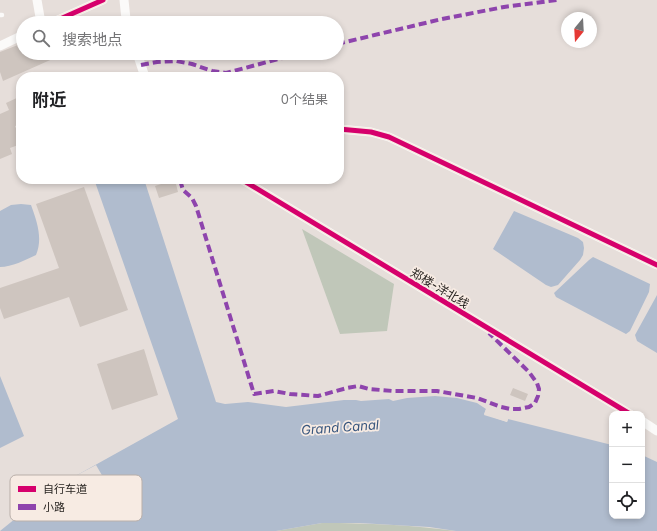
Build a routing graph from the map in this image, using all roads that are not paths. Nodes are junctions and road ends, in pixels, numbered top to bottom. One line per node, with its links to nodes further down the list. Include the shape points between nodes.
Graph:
1 (37, 0): 4 (street)
2 (103, 0): 5 (street)
3 (124, 0): 6 (street)
4 (40, 16)
5 (67, 16)
6 (125, 16)
7 (16, 38): 8 (street)
8 (0, 46)
9 (139, 60): 10 (street)
10 (143, 72)
11 (344, 129): 13 (street, via 389,137)
12 (249, 184): 14 (street, 郑楼-洋北线)
13 (657, 265)
14 (625, 411)
15 (645, 423): 16 (street)
16 (657, 430)

